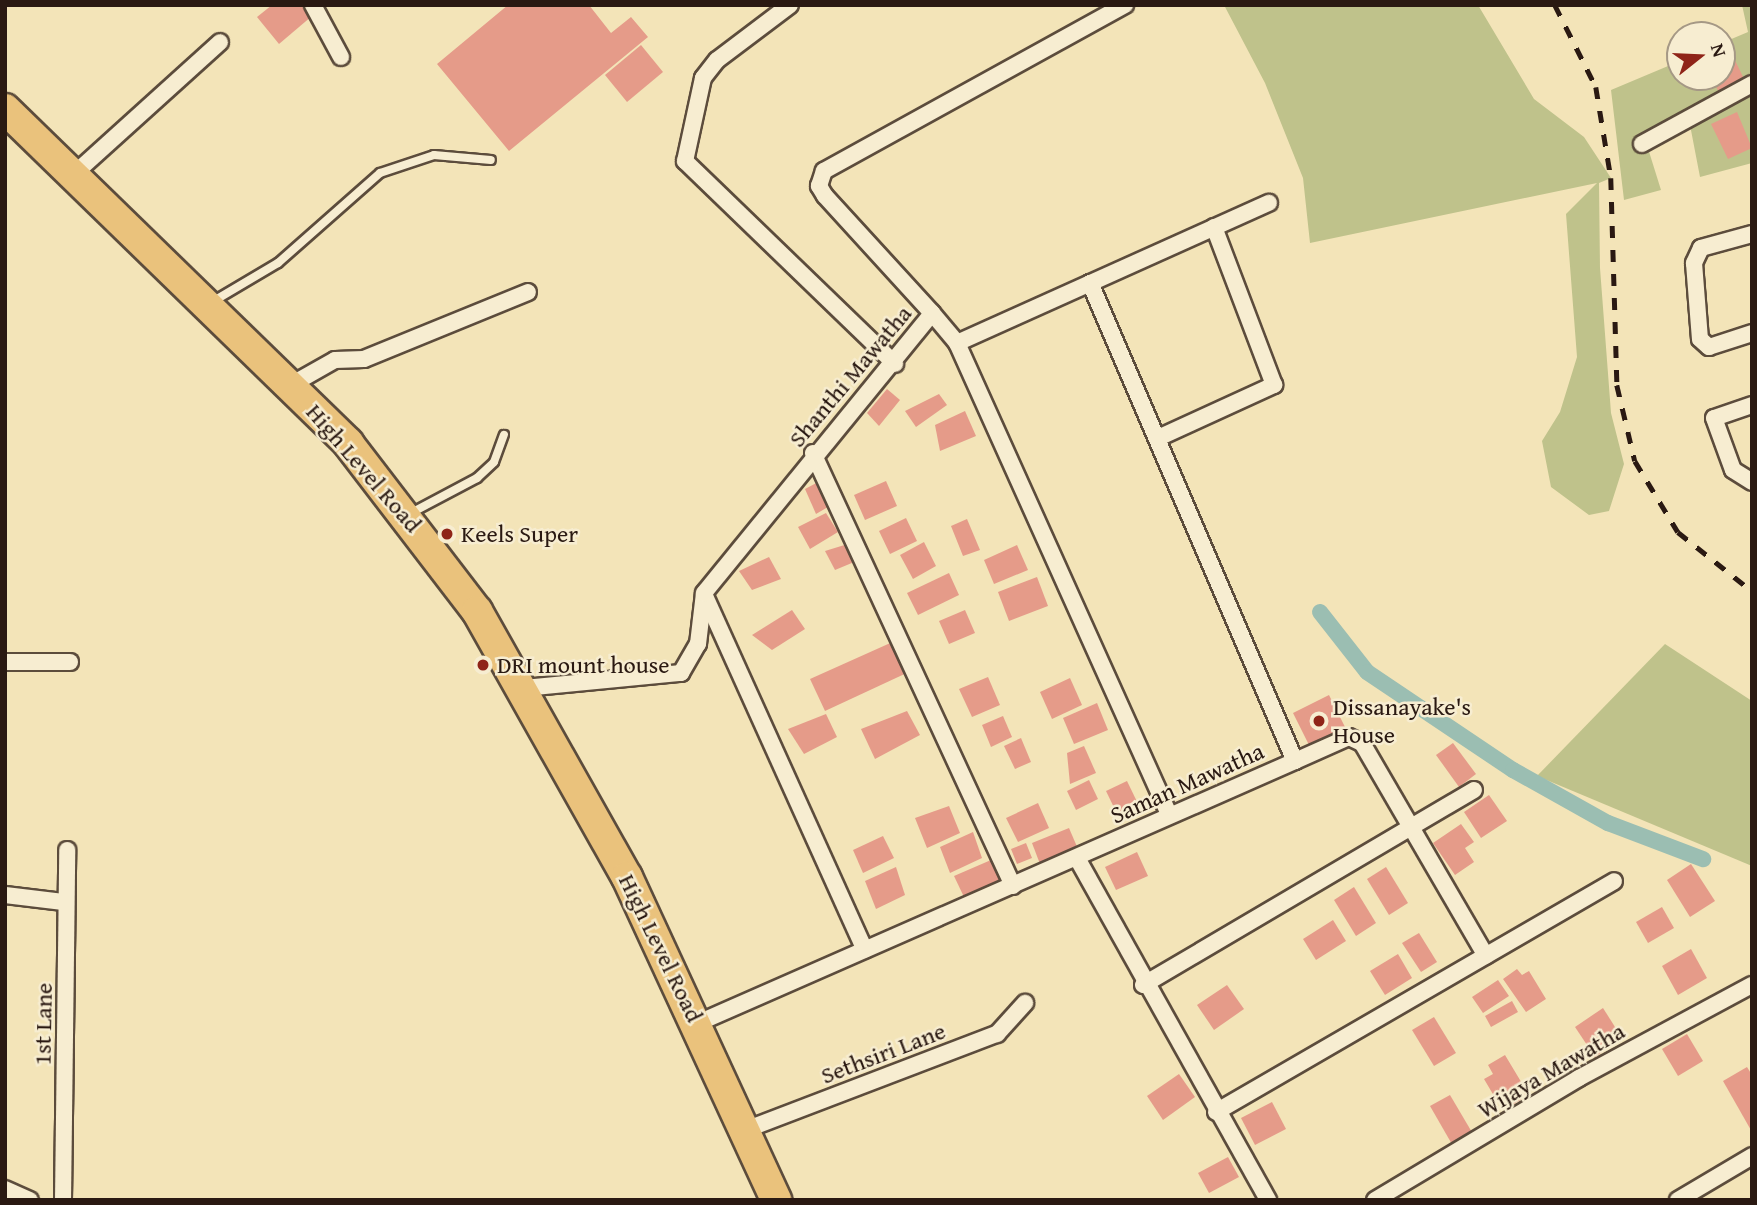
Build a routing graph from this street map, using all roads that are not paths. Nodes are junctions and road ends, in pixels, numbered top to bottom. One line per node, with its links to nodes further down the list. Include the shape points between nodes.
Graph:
1 (313, 5): 5 (street)
2 (790, 5): 20 (street, via 726,52 703,78 685,161)
3 (1125, 5): 17 (street, Shanthi Mawatha, via 824,172 819,186 825,196)
4 (220, 42): 10 (street)
5 (341, 57)
6 (1752, 84): 8 (street)
7 (5, 109): 10 (highway, High Level Road)
8 (1642, 144)
9 (491, 160): 16 (lane, via 434,155 380,173 278,263)
10 (73, 175): 16 (highway, High Level Road)
11 (1269, 203): 12 (street)
12 (1214, 227): 14 (street); 24 (street, via 1274,385)
13 (1752, 234): 18 (street, via 1701,248 1694,263 1700,339 1709,346)
14 (1090, 283): 19 (street); 24 (street, Saman Mawatha)
15 (528, 292): 21 (street, via 364,359 335,360)
16 (207, 305): 21 (highway, High Level Road)
17 (932, 313): 19 (street); 20 (street, Shanthi Mawatha)
18 (1752, 333)
19 (957, 343): 34 (street)
20 (895, 364): 25 (street, Shanthi Mawatha)
21 (289, 386): 27 (highway, High Level Road)
22 (1752, 405): 26 (street, via 1714,418 1733,470)
23 (504, 435): 27 (lane, via 494,462 477,478)
24 (1158, 438): 32 (street, Saman Mawatha)
25 (814, 453): 28 (street, Shanthi Mawatha); 39 (street)
26 (1752, 482)
27 (408, 514): 31 (highway, High Level Road)
28 (704, 593): 31 (street, via 698,644 681,673); 42 (street)
29 (5, 662): 30 (street)
30 (69, 662)
31 (524, 688): 47 (highway, High Level Road, via 627,877)
32 (1295, 761): 34 (street, Saman Mawatha); 35 (street, via 1349,737 1362,743)
33 (1475, 790): 35 (street)
34 (1168, 812): 37 (street, Saman Mawatha)
35 (1411, 827): 43 (street); 44 (street)
36 (67, 850): 41 (street, 1st Lane)
37 (1077, 858): 39 (street, Saman Mawatha); 44 (street)
38 (1614, 881): 43 (street)
39 (1013, 886): 42 (street, Saman Mawatha)
40 (5, 895): 41 (street)
41 (64, 902): 53 (street, 1st Lane)
42 (865, 950): 47 (street, Saman Mawatha)
43 (1486, 956): 48 (street)
44 (1143, 985): 48 (street)
45 (1752, 985): 56 (street, Wijaya Mawatha, via 1578,1078)
46 (1025, 1003): 49 (street, Sethsiri Lane, via 997,1034)
47 (698, 1023): 49 (highway, High Level Road)
48 (1216, 1112): 55 (street)
49 (745, 1130): 54 (highway, High Level Road)
50 (1752, 1156): 57 (street)
51 (5, 1189): 52 (street)
52 (30, 1200)
53 (63, 1200)
54 (776, 1200)
55 (1268, 1200)
56 (1375, 1200)
57 (1678, 1200)

